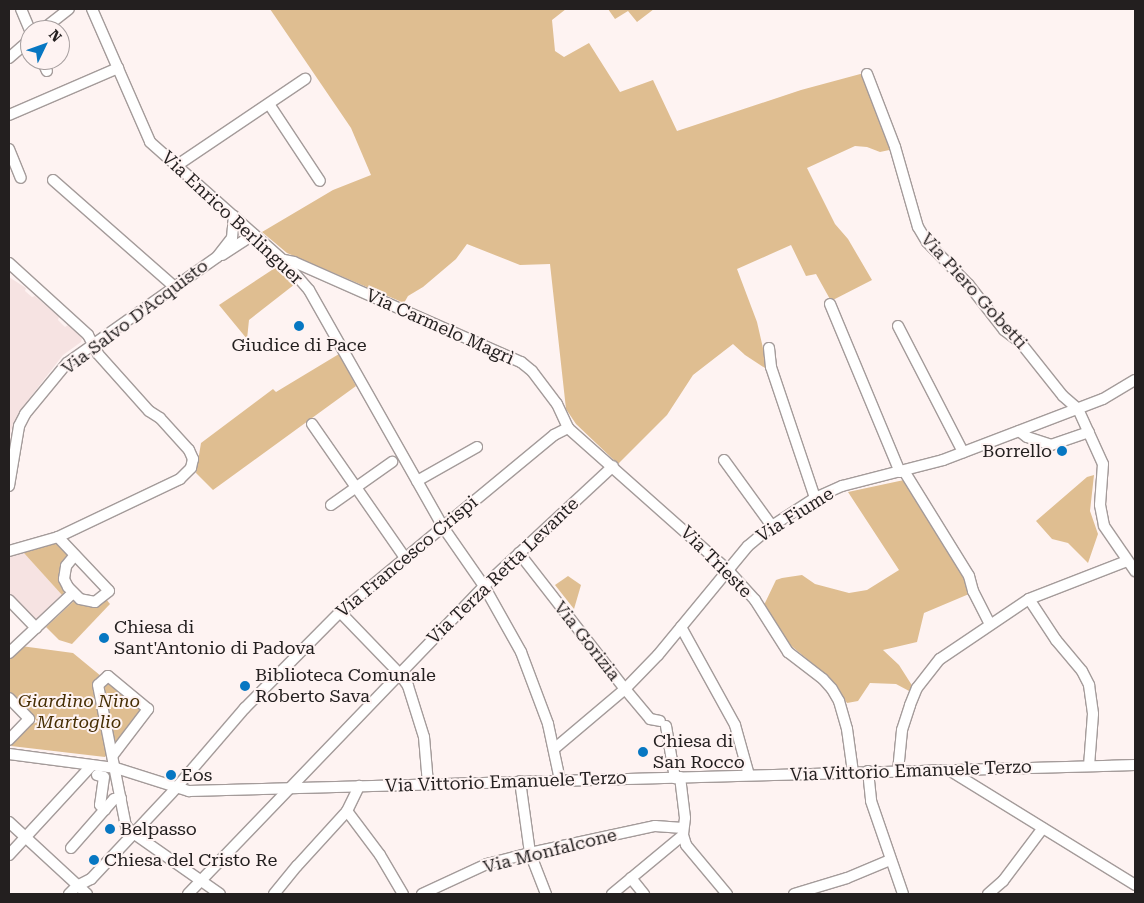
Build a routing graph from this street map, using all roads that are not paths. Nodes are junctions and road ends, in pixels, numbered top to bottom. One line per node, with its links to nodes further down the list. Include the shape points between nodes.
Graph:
1 (69, 9): 3 (street)
2 (92, 9): 6 (street, Via Enrico Berlinguer)
3 (55, 20)
4 (20, 49): 5 (street)
5 (9, 58)
6 (118, 68): 10 (street); 12 (street, Via Enrico Berlinguer, via 150,142)
7 (867, 74): 27 (street, Via Piero Gobetti, via 896,147 918,228 1004,330 1020,342 1063,396)
8 (305, 79): 9 (street)
9 (269, 104): 12 (street); 15 (street)
10 (9, 115)
11 (9, 149): 13 (street)
12 (176, 166): 16 (street, Via Enrico Berlinguer)
13 (21, 178)
14 (53, 180): 21 (street)
15 (320, 181)
16 (234, 216): 17 (street, Via Enrico Berlinguer); 18 (street, via 232,238)
17 (254, 234): 18 (street); 19 (street, Via Enrico Berlinguer)
18 (217, 257): 21 (street, Via Salvo D'Acquisto)
19 (283, 260): 29 (street, Via Carmelo Magrì, via 521,362 557,404); 38 (street, Via Enrico Berlinguer, via 309,290)
20 (9, 263): 24 (street, via 88,334)
21 (175, 287): 24 (street, Via Salvo D'Acquisto)
22 (830, 304): 37 (street)
23 (898, 326): 33 (street)
24 (93, 344): 39 (street, Via Salvo D'Acquisto, via 67,363 25,414 19,426); 45 (street, via 98,354 149,411 160,418 189,450 193,459 191,468 180,478)
25 (769, 348): 41 (street, via 771,367)
26 (1135, 380): 27 (street, Via Fiume)
27 (1078, 409): 30 (street, Via Fiume); 31 (street)
28 (312, 424): 40 (street)
29 (568, 428): 36 (street, Via Trieste); 44 (street, Via Francesco Crispi, via 554,435)
30 (1019, 431): 31 (street, via 1051,445); 33 (street, Via Fiume)
31 (1089, 432): 50 (street, via 1103,464 1100,505 1104,526)
32 (477, 447): 38 (street)
33 (963, 452): 37 (street, Via Fiume)
34 (724, 460): 43 (street)
35 (392, 462): 40 (street)
36 (613, 466): 47 (street, Via Terza Retta Levante); 51 (street, Via Trieste)
37 (902, 472): 41 (street, Via Fiume, via 842,486); 58 (street, via 969,576)
38 (417, 481): 44 (street, Via Enrico Berlinguer)
39 (9, 486)
40 (356, 488): 42 (street); 49 (street)
41 (815, 498): 43 (street, Via Fiume)
42 (331, 505)
43 (772, 526): 51 (street, Via Fiume)
44 (443, 527): 49 (street, Via Francesco Crispi); 53 (street, Via Enrico Berlinguer)
45 (58, 537): 46 (street); 48 (street)
46 (9, 551)
47 (519, 553): 53 (street, Via Terza Retta Levante); 63 (street, Via Gorizia)
48 (76, 555): 54 (street, via 64,573); 54 (street, via 109,591 95,602 80,599)
49 (405, 558): 57 (street, Via Francesco Crispi)
50 (1127, 561): 52 (street); 55 (street)
51 (727, 569): 59 (street, Via Fiume); 76 (street, Via Trieste, via 755,600 788,652 824,679 832,689 847,729)
52 (1135, 571)
53 (484, 586): 62 (street, Via Terza Retta Levante); 66 (street, Via Enrico Berlinguer, via 520,652 548,724)
54 (73, 593): 60 (street)
55 (1029, 599): 58 (street); 71 (street, via 1056,640 1082,671 1089,686 1093,714)
56 (9, 600): 60 (street)
57 (340, 612): 62 (street); 85 (street, Via Francesco Crispi, via 245,708)
58 (990, 624): 75 (street, via 940,659 917,688 902,730)
59 (681, 627): 63 (street, Via Fiume); 78 (street, via 735,725)
60 (36, 628): 61 (street)
61 (9, 653)
62 (399, 673): 82 (street, via 408,686 424,737); 83 (street, Via Terza Retta Levante)
63 (625, 689): 66 (street, Via Fiume); 79 (street, Via Gorizia, via 650,719 663,724)
64 (9, 698): 65 (street, via 29,718)
65 (9, 740)
66 (554, 749): 80 (street, Via Enrico Berlinguer)
67 (9, 754): 69 (street, Via Vittorio Emanuele Terzo)
68 (113, 754): 68 (street, via 148,710 108,676 98,685); 72 (street)
69 (92, 764): 72 (street, Via Vittorio Emanuele Terzo); 93 (street)
70 (1135, 765): 71 (street, Via Vittorio Emanuele Terzo)
71 (1089, 766): 73 (street, Via Vittorio Emanuele Terzo)
72 (116, 768): 85 (street, Via Vittorio Emanuele Terzo); 86 (street)
73 (948, 770): 75 (street, Via Vittorio Emanuele Terzo); 90 (street)
74 (868, 771): 75 (street, Via Vittorio Emanuele Terzo); 76 (street, Via Vittorio Emanuele Terzo); 97 (street, via 871,801)
75 (898, 771)
76 (853, 772): 78 (street, Via Vittorio Emanuele Terzo)
77 (96, 775): 87 (street, via 104,777 100,805)
78 (749, 775): 79 (street, Via Vittorio Emanuele Terzo)
79 (677, 777): 80 (street, Via Vittorio Emanuele Terzo); 91 (street, Via Gorizia, via 685,818)
80 (560, 780): 81 (street, Via Vittorio Emanuele Terzo)
81 (520, 781): 82 (street, Via Vittorio Emanuele Terzo); 95 (street)
82 (428, 784): 84 (street, Via Vittorio Emanuele Terzo)
83 (293, 786): 84 (street, Via Vittorio Emanuele Terzo); 85 (street, Via Vittorio Emanuele Terzo, via 190,791); 99 (street, Via Terza Retta Levante)
84 (358, 786): 88 (street)
85 (178, 787): 92 (street, Via Francesco Crispi)
86 (121, 798): 87 (street, via 114,799); 92 (street, via 126,826)
87 (105, 810): 94 (street)
88 (347, 811): 106 (street); 107 (street, via 380,855)
89 (9, 822): 93 (street)
90 (1043, 828): 100 (street); 115 (street, via 1004,881)
91 (683, 831): 95 (street, Via Monfalcone, via 655,826); 98 (street); 112 (street, via 686,845)
92 (133, 834): 99 (street); 101 (street, Via Francesco Crispi, via 91,879)
93 (25, 837): 96 (street); 101 (street)
94 (72, 848)
95 (530, 853): 108 (street, Via Monfalcone, via 487,864); 109 (street)
96 (9, 854)
97 (890, 860): 113 (street); 114 (street)
98 (631, 878): 110 (street); 111 (street)
99 (201, 881): 104 (street, Via Terza Retta Levante); 105 (street)
100 (1135, 885)
101 (77, 886): 102 (street, Via Francesco Crispi); 103 (street)
102 (69, 894)
103 (87, 894)
104 (188, 894)
105 (220, 894)
106 (274, 894)
107 (403, 894)
108 (422, 894)
109 (546, 894)
110 (612, 894)
111 (644, 894)
112 (727, 894)
113 (794, 894)
114 (903, 894)
115 (988, 894)

